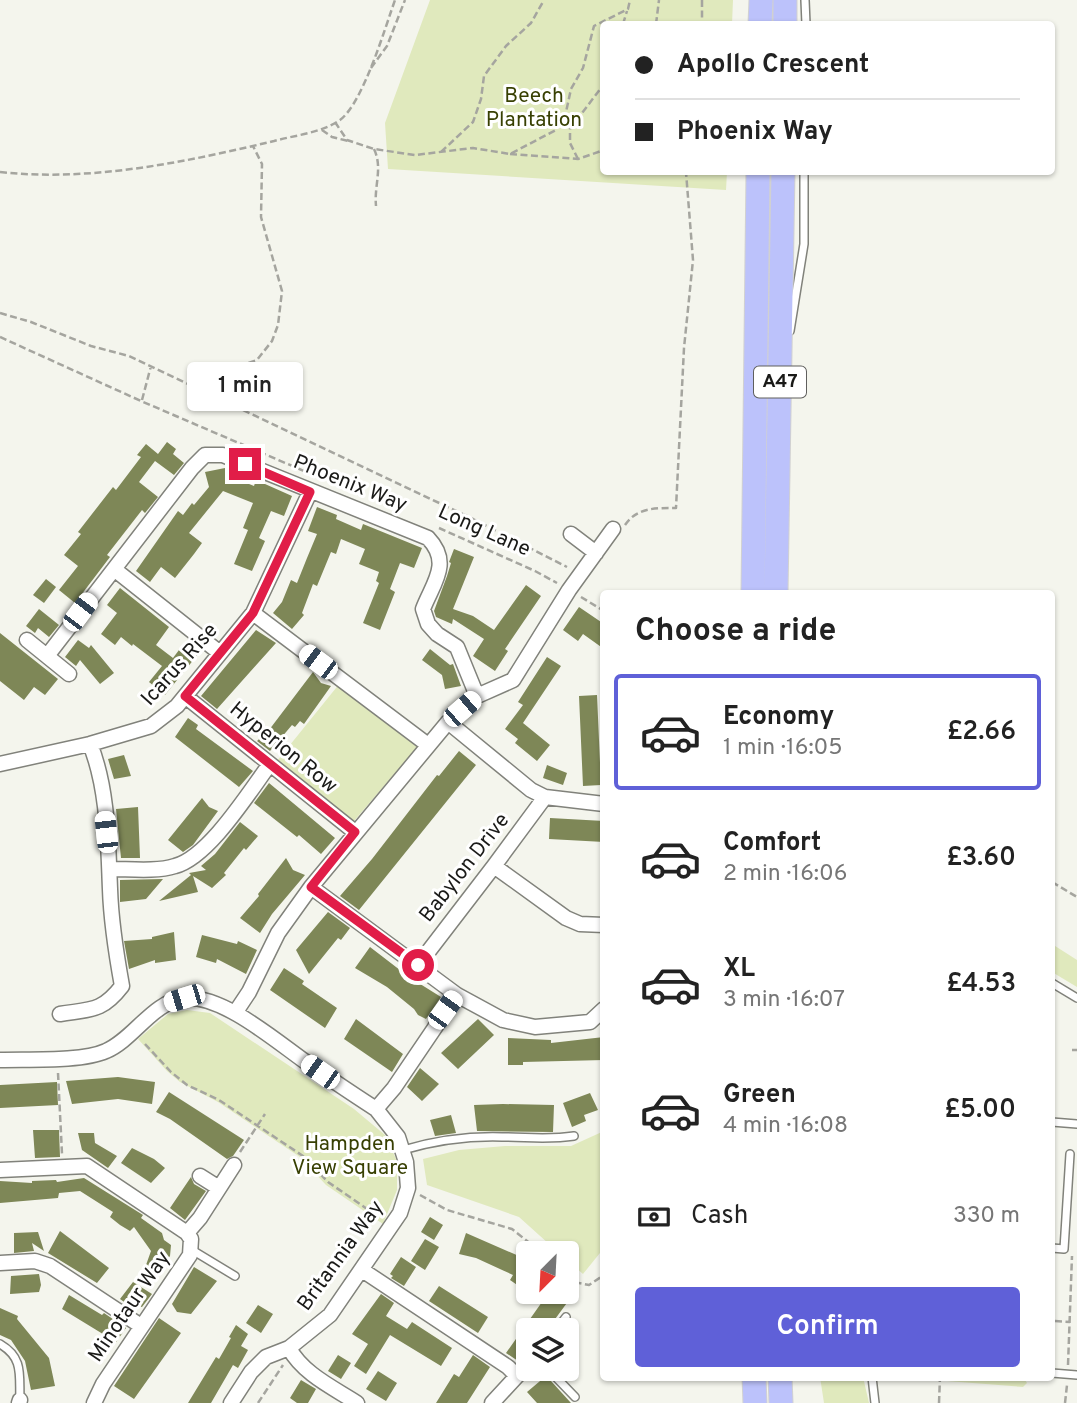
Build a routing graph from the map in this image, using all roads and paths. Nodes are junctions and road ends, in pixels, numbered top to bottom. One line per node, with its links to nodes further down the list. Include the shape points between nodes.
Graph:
1 (395, 0): 19 (path)
2 (405, 0): 19 (path, via 387,46)
3 (544, 0): 27 (path, via 531,23 484,76 473,122)
4 (630, 0): 10 (path)
5 (659, 0): 13 (path)
6 (702, 0): 14 (path)
7 (761, 0): 15 (highway)
8 (785, 0): 16 (highway)
9 (805, 0): 17 (lane)
10 (628, 9): 11 (path); 12 (path)
11 (604, 21)
12 (624, 21)
13 (656, 21)
14 (702, 21)
15 (760, 21)
16 (785, 21)
17 (806, 21)
18 (600, 23): 28 (path, via 594,26 583,68 556,130)
19 (369, 71): 21 (path, via 354,104)
20 (600, 89): 29 (path, via 570,129 570,143)
21 (335, 122): 22 (path); 23 (path, via 347,140)
22 (321, 129): 23 (path); 24 (path)
23 (357, 144): 25 (path)
24 (253, 146): 30 (path, via 121,170); 39 (path, via 262,164 261,217 282,291 278,325 257,360)
25 (374, 149): 27 (path); 35 (path, via 380,162)
26 (600, 151): 29 (path)
27 (439, 154): 28 (path, via 473,148)
28 (510, 154): 29 (path)
29 (578, 159)
30 (0, 172)
31 (686, 175): 45 (path, via 693,260 676,508 647,509)
32 (758, 175): 50 (highway, A47)
33 (783, 175): 40 (highway, A47)
34 (804, 175): 40 (lane, via 804,244)
35 (376, 206)
36 (0, 313): 38 (path)
37 (0, 337): 41 (path)
38 (151, 366): 39 (path); 41 (path)
39 (203, 389): 49 (path)
40 (780, 396): 51 (highway, A47)
41 (141, 401): 42 (path)
42 (316, 476)
43 (310, 492): 48 (street, Phoenix Way, via 223,455 205,455); 54 (street, Icarus Rise); 60 (street, Phoenix Way, via 428,538 438,548 438,578 424,610 437,634 457,647)
44 (440, 528): 52 (path, Long Lane)
45 (618, 528): 47 (street)
46 (570, 534): 47 (street)
47 (596, 553): 49 (street)
48 (114, 569): 56 (street); 57 (street, Phoenix Way)
49 (580, 575): 52 (street); 52 (path, via 588,581 585,592)
50 (753, 590)
51 (776, 590)
52 (573, 593): 53 (path, Long Lane); 60 (street, via 513,680)
53 (600, 609)
54 (253, 613): 56 (street, Icarus Rise); 63 (street)
55 (27, 640): 57 (street)
56 (220, 653): 59 (street, Icarus Rise)
57 (47, 656): 58 (street)
58 (69, 674)
59 (185, 696): 62 (street, Icarus Rise, via 152,726); 65 (street, Hyperion Row)
60 (477, 696): 61 (street)
61 (448, 722): 63 (street); 66 (street)
62 (90, 744): 64 (street, Icarus Rise); 70 (street, via 101,784)
63 (428, 745): 68 (street)
64 (0, 764)
65 (270, 764): 68 (street, Hyperion Row); 70 (street, via 209,843 191,859 174,867)
66 (545, 797): 67 (street); 69 (street, Babylon Drive)
67 (600, 804)
68 (355, 832): 72 (street)
69 (494, 866): 74 (street, via 566,918); 75 (street, Babylon Drive)
70 (110, 869): 81 (street, via 113,933 122,986 109,1003)
71 (1055, 884): 73 (path)
72 (311, 887): 75 (street); 79 (street, via 278,933)
73 (1077, 897)
74 (600, 925)
75 (418, 965): 77 (street)
76 (1055, 985): 78 (lane)
77 (457, 995): 80 (street, via 503,1020 535,1027 590,1022); 85 (street)
78 (1077, 998)
79 (235, 1013): 83 (street, Britannia Way, via 206,1000 184,998 158,1010 105,1052); 85 (street, Britannia Way)
80 (600, 1013)
81 (60, 1014)
82 (145, 1044): 89 (path, via 187,1085)
83 (0, 1060)
84 (58, 1073): 94 (path)
85 (376, 1109): 91 (street, Britannia Way)
86 (265, 1114): 89 (path)
87 (1055, 1122): 88 (lane)
88 (1077, 1124)
89 (257, 1126): 93 (path); 99 (path, via 303,1156 328,1182)
90 (574, 1136): 91 (lane, via 551,1140 472,1138)
91 (403, 1150): 98 (street, Britannia Way)
92 (1070, 1154): 103 (lane, via 1064,1249)
93 (234, 1165): 97 (street, Minotaur Way)
94 (63, 1166): 95 (street, Minotaur Way); 100 (street, Minotaur Way, via 87,1166)
95 (0, 1170)
96 (200, 1175): 97 (street)
97 (219, 1188): 100 (street, Minotaur Way)
98 (408, 1188): 101 (path, via 447,1210 512,1230); 107 (street, Britannia Way, via 400,1213)
99 (373, 1213)
100 (187, 1233): 104 (street, Minotaur Way)
101 (526, 1241)
102 (1073, 1245): 105 (path)
103 (1055, 1248)
104 (192, 1250): 108 (lane); 113 (street, Minotaur Way)
105 (1075, 1261): 112 (path)
106 (0, 1263): 113 (street, via 35,1261 50,1266)
107 (362, 1270): 115 (street, Britannia Way, via 330,1315); 119 (street)
108 (235, 1276)
109 (600, 1278): 110 (path, via 589,1285)
110 (579, 1283)
111 (1055, 1321): 112 (path)
112 (1070, 1322): 117 (path)
113 (141, 1326): 131 (street, Minotaur Way)
114 (0, 1344): 129 (lane, via 12,1351 19,1367)
115 (291, 1352): 132 (street, Britannia Way, via 266,1357); 133 (path); 134 (street, via 308,1371)
116 (1055, 1373): 117 (lane)
117 (1067, 1374): 118 (lane); 141 (path)
118 (1077, 1375)
119 (516, 1376)
120 (516, 1378): 130 (street)
121 (560, 1381): 128 (lane)
122 (743, 1381): 135 (highway)
123 (754, 1381): 136 (highway)
124 (780, 1381): 137 (highway)
125 (792, 1381): 138 (highway)
126 (872, 1381): 139 (lane)
127 (940, 1381): 140 (path)
128 (575, 1397)
129 (19, 1401)
130 (496, 1402)
131 (94, 1403)
132 (231, 1403)
133 (258, 1403)
134 (357, 1403)
135 (743, 1403)
136 (755, 1403)
137 (781, 1403)
138 (794, 1403)
139 (875, 1403)
140 (939, 1403)
141 (1065, 1403)

